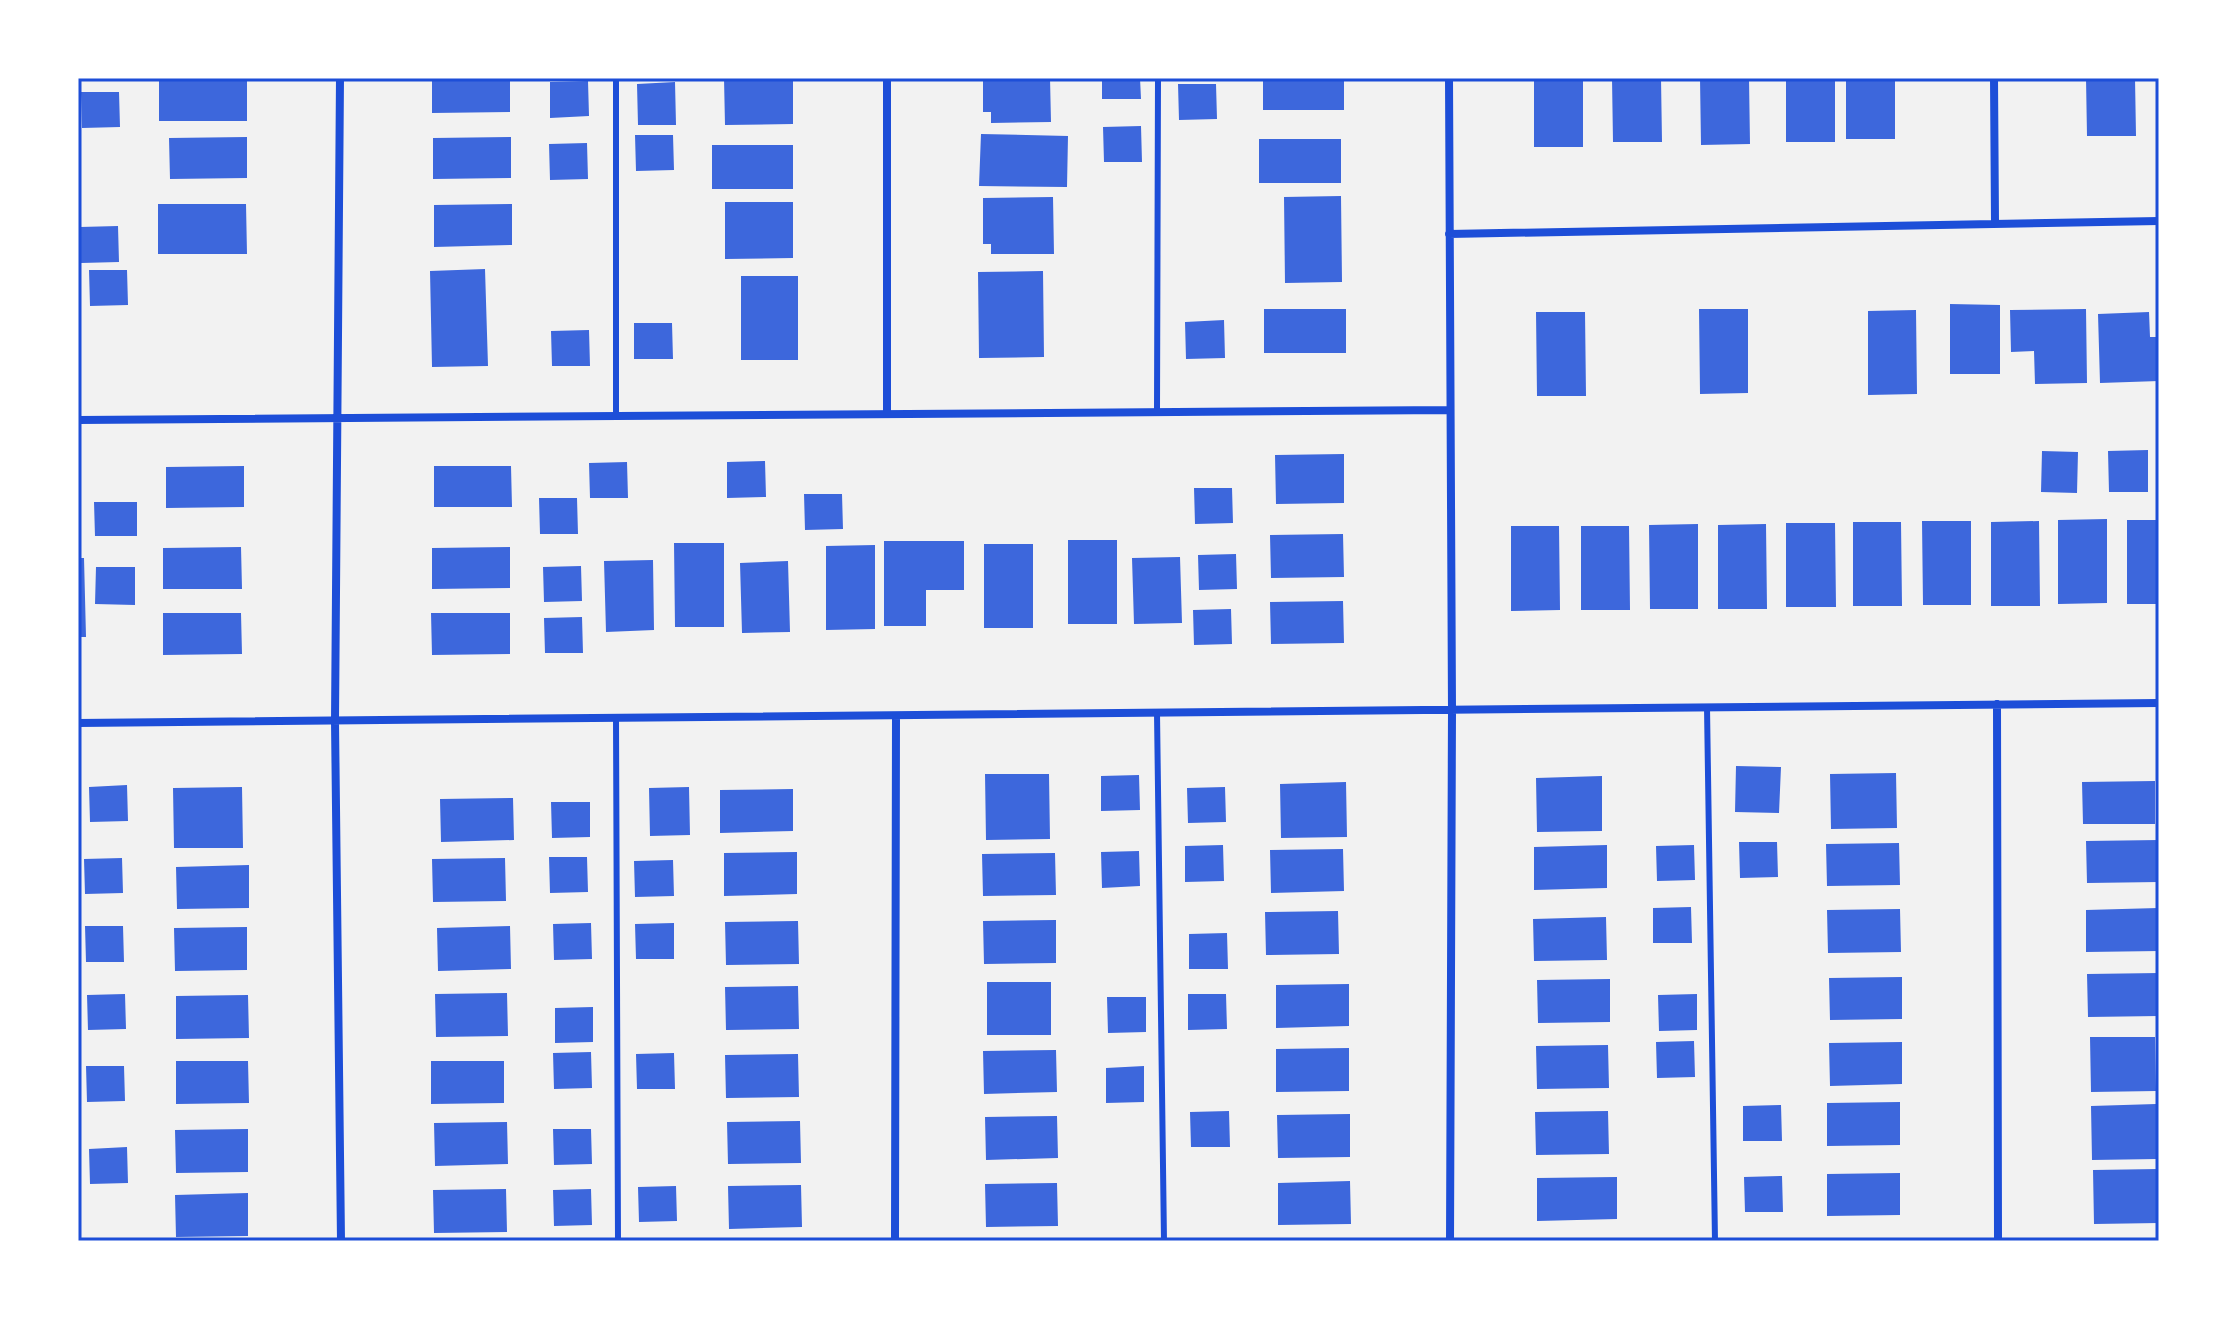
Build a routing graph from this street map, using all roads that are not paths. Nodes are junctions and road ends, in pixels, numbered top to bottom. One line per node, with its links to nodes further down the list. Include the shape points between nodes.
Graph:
1 (340, 78): 14 (street)
2 (616, 78): 13 (lane)
3 (887, 78): 12 (street)
4 (1158, 78): 11 (lane)
5 (1449, 78): 9 (street)
6 (1994, 78): 8 (street)
7 (2159, 221): 8 (street)
8 (1995, 222): 9 (street)
9 (1449, 234): 10 (street)
10 (1450, 410): 11 (street); 19 (street)
11 (1157, 412): 12 (street)
12 (887, 414): 13 (street)
13 (616, 416): 14 (street)
14 (337, 418): 15 (street); 23 (street)
15 (78, 420)
16 (2159, 703): 17 (street)
17 (1997, 704): 18 (street); 31 (street)
18 (1707, 707): 19 (street); 30 (lane)
19 (1452, 710): 20 (street); 29 (street)
20 (1157, 713): 21 (street); 28 (lane)
21 (896, 716): 22 (street); 27 (street)
22 (616, 718): 23 (street); 26 (lane)
23 (335, 721): 24 (street); 25 (street)
24 (78, 723)
25 (341, 1241)
26 (618, 1241)
27 (895, 1241)
28 (1164, 1241)
29 (1450, 1241)
30 (1715, 1241)
31 (1998, 1241)

